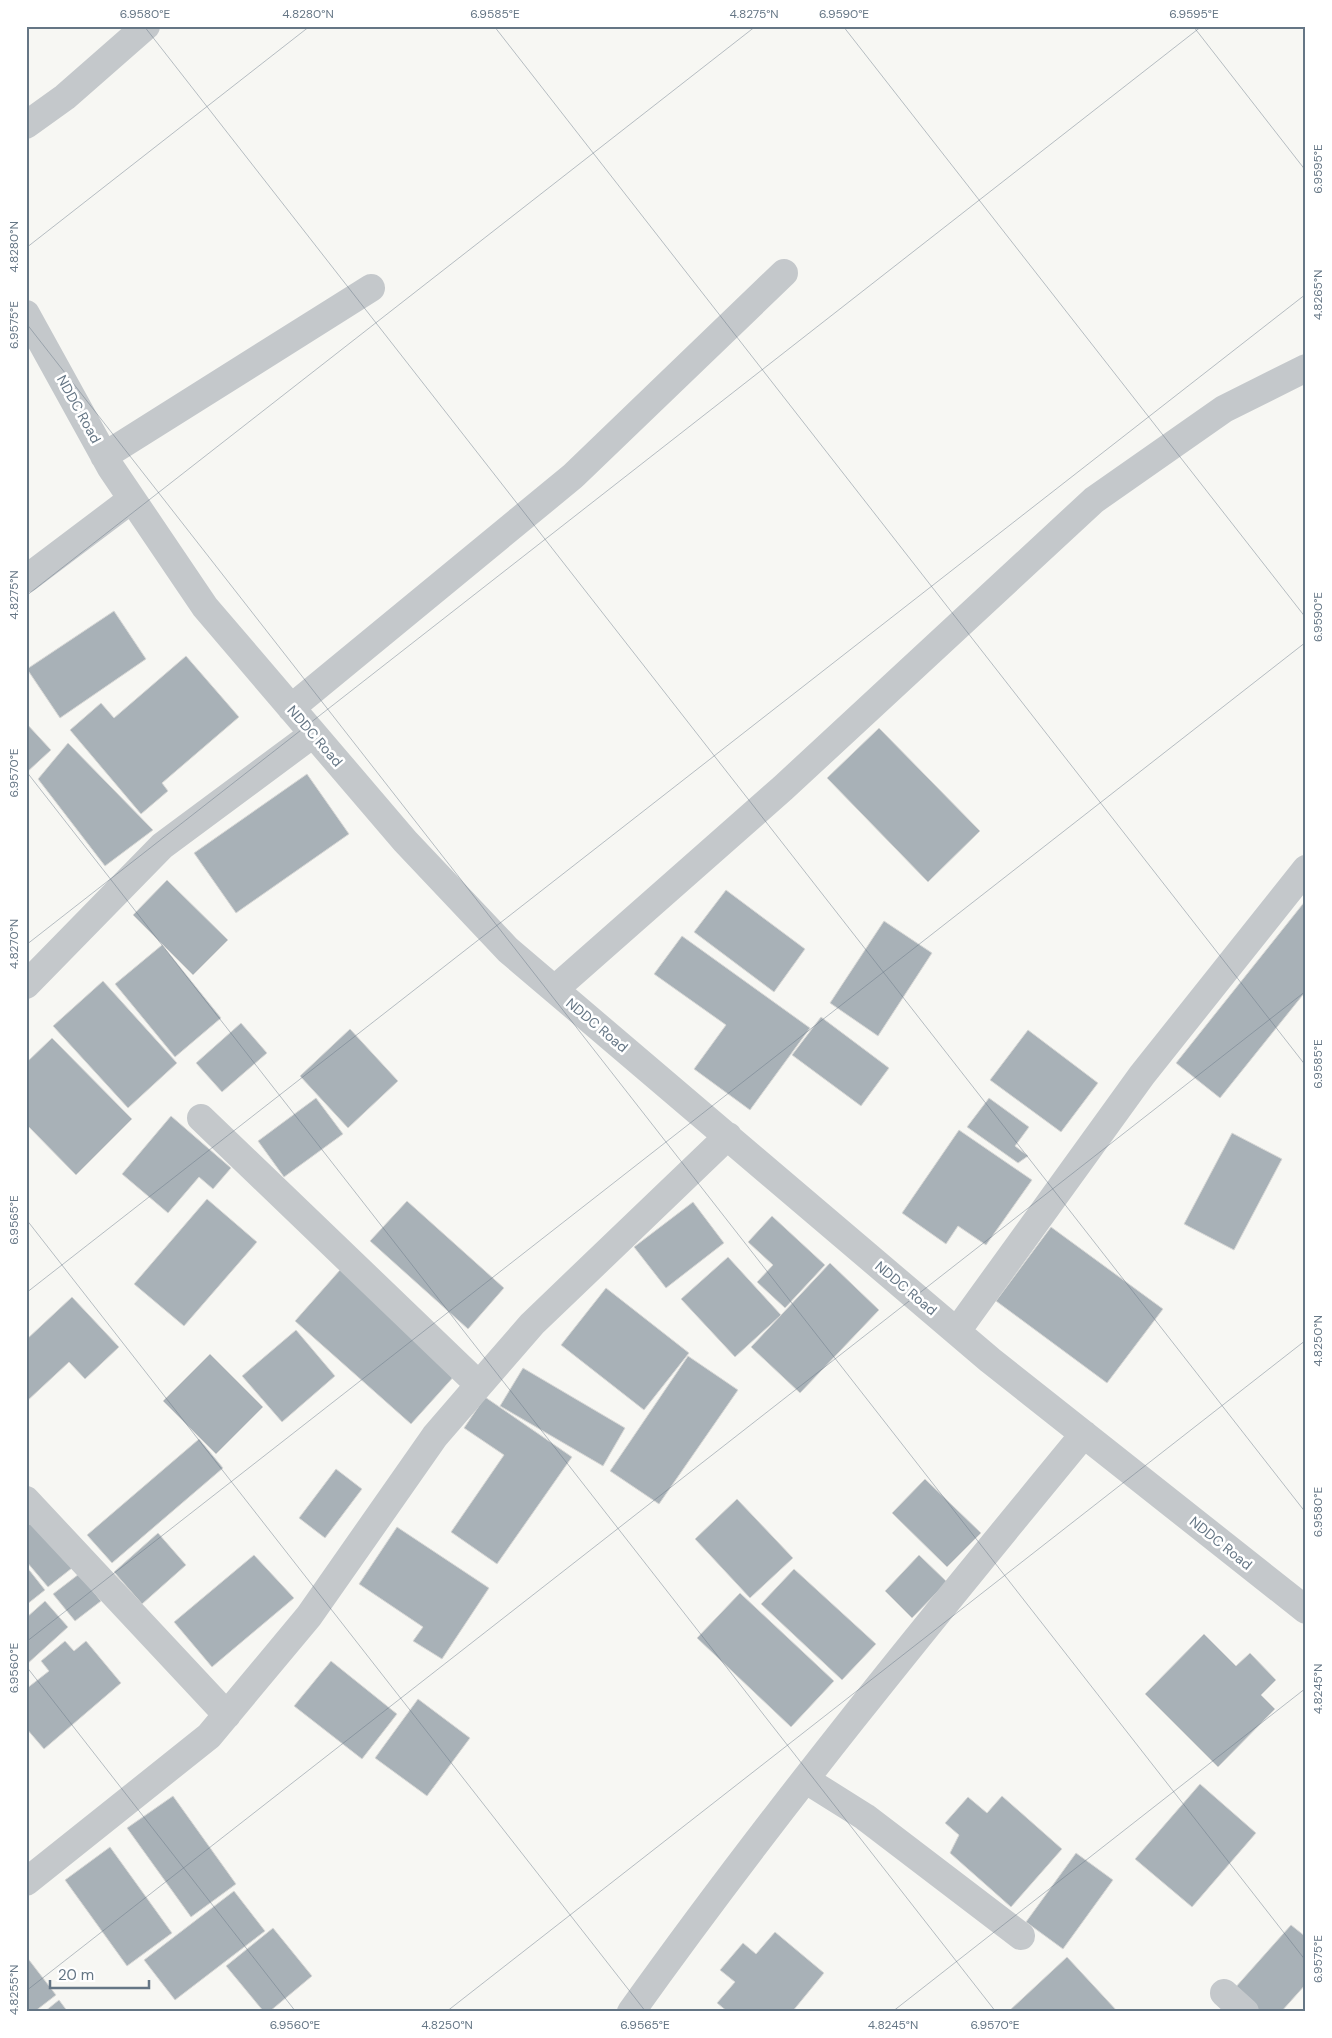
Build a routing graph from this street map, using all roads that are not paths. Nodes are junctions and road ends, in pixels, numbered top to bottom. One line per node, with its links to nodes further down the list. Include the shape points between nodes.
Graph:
1 (146, 26): 2 (street, via 65,97)
2 (26, 125)
3 (784, 273): 10 (street, via 573,476)
4 (371, 288): 7 (street)
5 (26, 314): 7 (street, NDDC Road)
6 (1306, 368): 14 (street, via 1224,409 1094,500 783,788)
7 (104, 456): 8 (street, NDDC Road)
8 (132, 498): 9 (street); 10 (street, NDDC Road, via 205,607)
9 (26, 580)
10 (291, 708): 11 (street, NDDC Road)
11 (313, 734): 13 (street, via 162,846); 14 (street, NDDC Road, via 501,943)
12 (1306, 868): 17 (street, via 1142,1075)
13 (26, 985)
14 (555, 989): 16 (street, NDDC Road)
15 (201, 1118): 18 (street)
16 (728, 1136): 17 (street, NDDC Road); 18 (street, via 532,1324)
17 (957, 1331): 19 (street, NDDC Road)
18 (479, 1385): 22 (street, via 435,1436 309,1616)
19 (1084, 1434): 21 (street, NDDC Road); 23 (street, via 927,1625)
20 (26, 1500): 22 (street)
21 (1306, 1610)
22 (227, 1715): 24 (street, via 209,1736)
23 (806, 1780): 25 (street, via 865,1817); 27 (street)
24 (26, 1882)
25 (1021, 1936)
26 (1224, 1994): 28 (street)
27 (631, 2012)
28 (1245, 2012)

